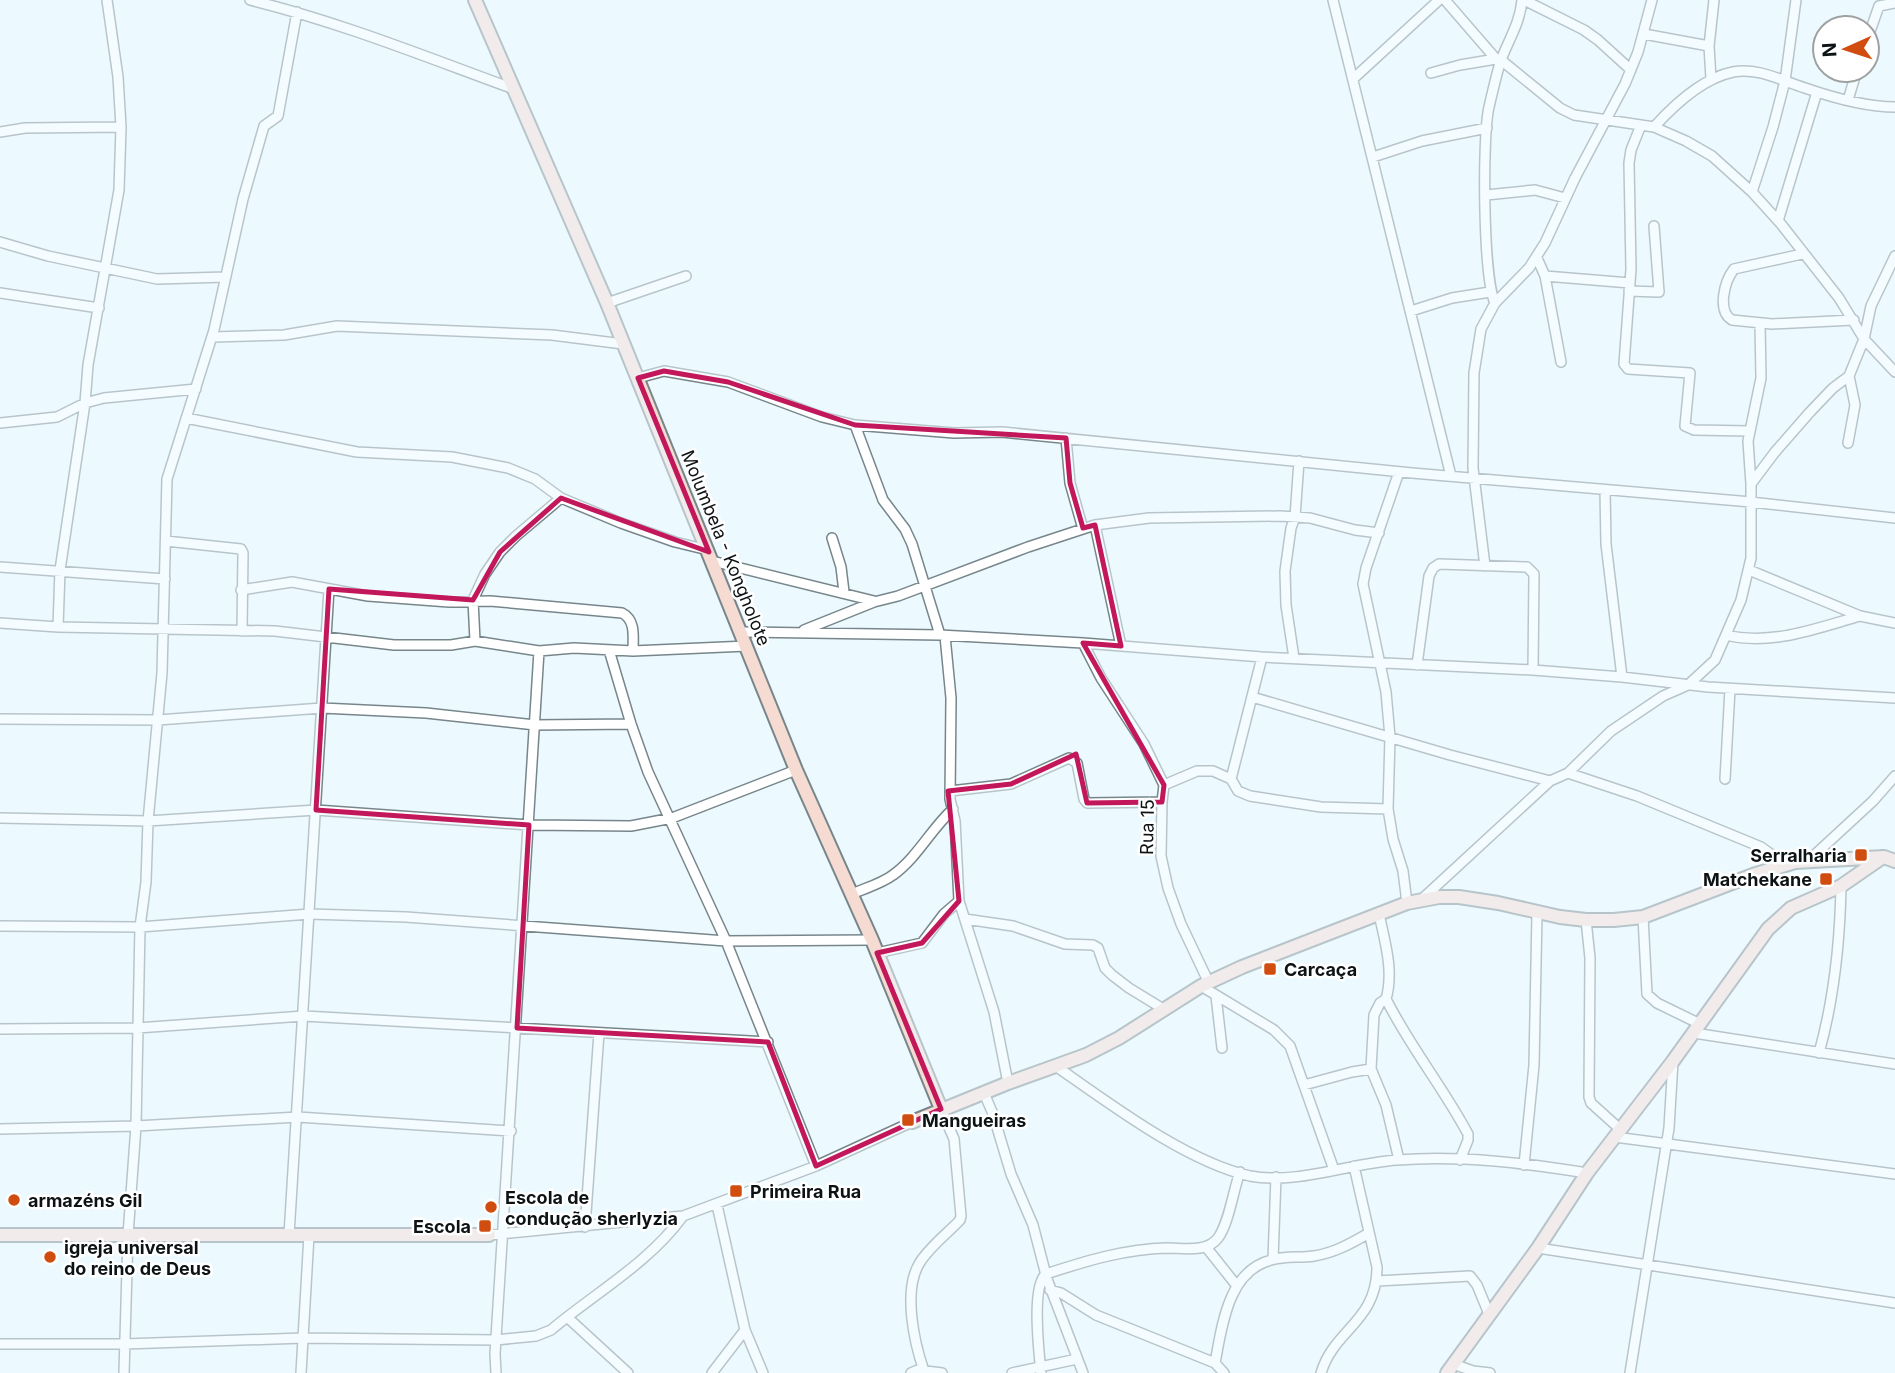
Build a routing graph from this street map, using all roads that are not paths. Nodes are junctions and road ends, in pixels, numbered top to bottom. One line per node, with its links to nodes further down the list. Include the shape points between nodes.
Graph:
1 (107, 0): 29 (street)
2 (250, 0): 13 (street)
3 (475, 0): 23 (street, Molumbela - Kongholote)
4 (1334, 0): 19 (street)
5 (1439, 0): 19 (street)
6 (1445, 0): 16 (street)
7 (1523, 0): 16 (street, via 1517,26); 17 (street, via 1584,30)
8 (1652, 0): 14 (street)
9 (1714, 0): 15 (street)
10 (1796, 0): 21 (street)
11 (1895, 2): 12 (street)
12 (1876, 3)
13 (297, 12): 23 (street); 46 (street, via 278,116 264,127)
14 (1644, 34): 15 (street); 17 (street)
15 (1709, 46): 20 (street)
16 (1498, 60): 18 (street); 27 (street, via 1560,108 1581,117); 31 (street)
17 (1630, 70): 27 (street)
18 (1431, 74)
19 (1353, 79): 33 (street)
20 (1711, 79): 21 (street, via 1748,71); 30 (street)
21 (1785, 81): 24 (street); 34 (street)
22 (1853, 84): 25 (street)
23 (514, 89): 50 (street, Molumbela - Kongholote)
24 (1818, 92): 25 (street); 37 (street)
25 (1848, 100): 26 (street)
26 (1895, 107)
27 (1606, 119): 28 (street); 36 (street)
28 (1641, 125): 30 (street); 47 (street, via 1629,163)
29 (121, 127): 32 (street); 43 (street, via 119,190)
30 (1654, 127): 34 (street, via 1700,148)
31 (1487, 128): 33 (street); 35 (street)
32 (0, 132)
33 (1373, 157): 53 (street)
34 (1752, 191): 37 (street)
35 (1486, 195): 36 (street, via 1535,190); 48 (street)
36 (1565, 198): 42 (street)
37 (1778, 221): 40 (street)
38 (1654, 226): 47 (street, via 1659,292)
39 (0, 242): 43 (street)
40 (1802, 254): 54 (street); 55 (street, via 1736,268 1730,274 1724,292 1728,318)
41 (1895, 256): 57 (street, via 1871,306)
42 (1537, 258): 45 (street); 51 (street)
43 (106, 268): 46 (street, via 157,279); 52 (street)
44 (687, 276): 50 (street)
45 (1545, 276): 47 (street); 59 (street)
46 (226, 277): 56 (street)
47 (1629, 288): 68 (street, via 1625,367 1690,373 1685,426)
48 (1490, 292): 51 (street); 53 (street)
49 (0, 293): 52 (street)
50 (607, 303): 58 (street, Molumbela - Kongholote)
51 (1495, 303): 74 (street, via 1481,329 1474,373)
52 (99, 307): 64 (street)
53 (1411, 311): 73 (street)
54 (1854, 320): 55 (street); 57 (street)
55 (1760, 324): 68 (street, via 1761,378)
56 (213, 337): 58 (street, via 345,327 552,335); 63 (street)
57 (1864, 339): 60 (street); 61 (street)
58 (623, 344): 62 (street, Molumbela - Kongholote)
59 (1561, 362)
60 (1895, 372)
61 (1849, 376): 70 (street, via 1855,405); 75 (street, via 1810,412)
62 (638, 378): 67 (street, via 664,371 728,382); 86 (street, Molumbela - Kongholote)
63 (196, 389): 64 (street); 65 (street)
64 (85, 403): 66 (street, via 57,417); 89 (street)
65 (186, 418): 77 (street, via 357,452 452,457 508,468); 85 (street, via 167,479)
66 (0, 423)
67 (855, 425): 69 (street); 92 (street, via 883,500 912,544)
68 (1749, 431): 75 (street)
69 (1066, 438): 71 (street); 82 (street, via 1070,483)
70 (1848, 443)
71 (1299, 461): 72 (street); 79 (street)
72 (1399, 472): 73 (street); 83 (street)
73 (1451, 476): 74 (street)
74 (1475, 477): 76 (street); 87 (street)
75 (1751, 484): 78 (street)
76 (1605, 490): 78 (street); 121 (street, via 1606,544)
77 (561, 498): 86 (street); 96 (street, via 500,552)
78 (1751, 502): 80 (street); 90 (street)
79 (1295, 517): 81 (street, via 1149,518); 83 (street); 117 (street, via 1285,571)
80 (1895, 518)
81 (1095, 525): 82 (street); 112 (street)
82 (1083, 529): 92 (street)
83 (1379, 533): 118 (street, via 1363,584)
84 (832, 537): 95 (street)
85 (166, 541): 91 (street); 94 (street, via 241,549)
86 (710, 555): 95 (street); 104 (street, Molumbela - Kongholote)
87 (1485, 566): 119 (street, via 1439,564 1433,568); 120 (street, via 1527,567 1534,574)
88 (0, 567): 89 (street)
89 (60, 570): 91 (street); 101 (street)
90 (1749, 570): 98 (street); 107 (street)
91 (164, 579): 102 (street)
92 (924, 586): 97 (street); 106 (street)
93 (329, 589): 94 (street, via 292,582); 96 (street, via 368,596); 108 (street)
94 (241, 590): 103 (street)
95 (844, 592): 97 (street)
96 (473, 600): 109 (street); 115 (street, via 622,613 632,623)
97 (874, 602): 105 (street)
98 (1860, 616): 100 (street); 107 (street, via 1779,637)
99 (0, 623): 101 (street)
100 (1895, 623)
101 (58, 627): 102 (street)
102 (163, 629): 103 (street); 128 (street)
103 (242, 631): 108 (street)
104 (740, 632): 105 (street); 111 (street, Molumbela - Kongholote)
105 (799, 632): 106 (street)
106 (943, 635): 110 (street); 139 (street, via 951,721)
107 (1726, 635): 122 (street, via 1715,660)
108 (326, 638): 109 (street, via 413,646); 126 (street)
109 (475, 640): 114 (street)
110 (1083, 643): 112 (street); 138 (street, Rua 15)
111 (747, 646): 115 (street); 132 (street, Molumbela - Kongholote)
112 (1121, 646): 116 (street)
113 (610, 650): 114 (street); 115 (street); 129 (street)
114 (539, 651): 130 (street)
115 (633, 651)
116 (1262, 657): 117 (street); 124 (street)
117 (1294, 658): 118 (street)
118 (1381, 664): 119 (street); 131 (street)
119 (1418, 666): 120 (street)
120 (1533, 670): 121 (street)
121 (1622, 677): 122 (street)
122 (1688, 685): 123 (street); 133 (street, via 1635,713)
123 (1730, 689): 125 (street); 136 (street)
124 (1252, 697): 131 (street); 135 (street)
125 (1895, 698)
126 (322, 708): 128 (street); 130 (street); 143 (street)
127 (0, 719): 128 (street)
128 (158, 720): 146 (street)
129 (631, 724): 130 (street); 145 (street, via 648,772)
130 (535, 725): 147 (street)
131 (1390, 737): 137 (street); 142 (street)
132 (796, 770): 145 (street); 152 (street, Molumbela - Kongholote)
133 (1568, 773): 137 (street); 150 (street, via 1761,847)
134 (1895, 776): 149 (street)
135 (1231, 779): 138 (street, via 1197,771); 142 (street, via 1238,791 1250,796 1321,807)
136 (1725, 779)
137 (1550, 781): 153 (street)
138 (1164, 785): 140 (street, Rua 15)
139 (950, 791): 140 (street, via 1011,784 1069,758 1077,763 1087,803); 141 (street)
140 (1161, 802): 168 (street, Rua 15, via 1161,856 1168,887)
141 (953, 808): 152 (street, via 891,876); 154 (street)
142 (1388, 809): 155 (street)
143 (316, 810): 146 (street); 147 (street); 157 (street)
144 (0, 818): 146 (street)
145 (672, 818): 147 (street, via 631,826); 166 (street)
146 (148, 821): 164 (street)
147 (529, 825): 162 (street)
148 (1889, 859): 149 (street); 151 (street)
149 (1808, 861): 150 (street)
150 (1786, 865): 159 (street)
151 (1841, 886): 176 (street, via 1777,919); 180 (street, via 1828,1021)
152 (852, 894): 165 (street, Molumbela - Kongholote)
153 (1421, 900): 155 (street); 156 (street, via 1459,897)
154 (959, 901): 160 (street); 167 (street, via 922,943)
155 (1407, 902): 158 (street)
156 (1537, 913): 161 (street); 198 (street, via 1534,1065)
157 (310, 914): 162 (street); 164 (street); 172 (street)
158 (1379, 914): 168 (street); 170 (street, via 1389,971)
159 (1643, 917): 161 (street); 176 (street, via 1647,994)
160 (965, 919): 171 (street, via 1013,926 1065,943 1093,945 1112,975); 185 (street)
161 (1586, 920): 194 (street, via 1589,1097)
162 (523, 925): 166 (street); 174 (street)
163 (0, 926): 164 (street)
164 (140, 928): 173 (street)
165 (872, 940): 166 (street); 167 (street, Molumbela - Kongholote)
166 (726, 941): 178 (street)
167 (877, 954): 188 (street, Molumbela - Kongholote)
168 (1205, 985): 169 (street); 171 (street)
169 (1216, 996): 179 (street); 186 (street, via 1285,1040)
170 (1386, 999): 184 (street, via 1374,1015); 197 (street, via 1468,1134)
171 (1165, 1010): 183 (street)
172 (304, 1016): 173 (street); 174 (street); 189 (street)
173 (138, 1028): 175 (street); 191 (street)
174 (517, 1028): 177 (street); 193 (street)
175 (0, 1029)
176 (1697, 1029): 180 (street); 181 (street)
177 (599, 1033): 178 (street); 208 (street)
178 (768, 1042): 199 (street)
179 (1222, 1048)
180 (1819, 1053): 182 (street)
181 (1674, 1061): 194 (street); 195 (street)
182 (1895, 1064)
183 (1057, 1067): 185 (street); 202 (street, via 1157,1135)
184 (1371, 1069): 186 (street); 196 (street, via 1386,1105)
185 (1008, 1083): 187 (street)
186 (1304, 1085): 201 (street)
187 (985, 1093): 188 (street); 219 (street)
188 (942, 1110): 190 (street); 235 (street, via 954,1139 961,1216 920,1262 913,1279 915,1338)
189 (298, 1117): 191 (street); 193 (street); 212 (street)
190 (912, 1122): 199 (street)
191 (136, 1126): 192 (street); 211 (street)
192 (0, 1129)
193 (511, 1131): 210 (street)
194 (1618, 1133): 195 (street); 203 (street)
195 (1666, 1142): 204 (street); 218 (street)
196 (1399, 1160): 197 (street); 200 (street)
197 (1460, 1160): 198 (street)
198 (1524, 1165): 203 (street)
199 (816, 1166): 206 (street)
200 (1354, 1166): 201 (street); 209 (street)
201 (1334, 1170): 205 (street)
202 (1240, 1172): 205 (street); 215 (street, via 1224,1223)
203 (1587, 1173): 216 (street)
204 (1895, 1174)
205 (1276, 1177): 217 (street)
206 (717, 1205): 207 (street); 226 (street)
207 (682, 1216): 208 (street); 225 (street, via 660,1244)
208 (584, 1227): 210 (street)
209 (1369, 1233): 217 (street, via 1327,1254); 220 (street)
210 (496, 1234): 213 (street); 228 (street)
211 (128, 1235): 212 (street); 214 (street); 230 (street)
212 (289, 1235): 213 (street)
213 (309, 1235): 227 (street)
214 (0, 1236)
215 (1206, 1247): 219 (street, via 1111,1254); 221 (street)
216 (1538, 1248): 218 (street); 224 (street)
217 (1273, 1259): 221 (street, via 1254,1267)
218 (1649, 1266): 223 (street); 250 (street)
219 (1046, 1274): 222 (street); 236 (street, via 1038,1287)
220 (1377, 1281): 224 (street, via 1470,1276); 248 (street, via 1363,1315 1328,1356)
221 (1237, 1286): 232 (street)
222 (1051, 1290): 231 (street); 232 (street, via 1096,1315)
223 (1895, 1303)
224 (1489, 1314): 234 (street)
225 (567, 1317): 228 (street, via 536,1336); 233 (street)
226 (745, 1330): 241 (street); 242 (street)
227 (303, 1338): 228 (street); 230 (street); 238 (street)
228 (496, 1340): 239 (street)
229 (0, 1344): 230 (street)
230 (124, 1344): 237 (street)
231 (1077, 1359): 236 (street); 246 (street)
232 (1215, 1363): 247 (street)
233 (617, 1369): 240 (street)
234 (1450, 1369): 249 (street)
235 (924, 1370): 243 (street); 244 (street)
236 (1041, 1370): 245 (street)
237 (124, 1373)
238 (301, 1373)
239 (496, 1373)
240 (628, 1373)
241 (712, 1373)
242 (764, 1373)
243 (911, 1373)
244 (942, 1373)
245 (1012, 1373)
246 (1083, 1373)
247 (1224, 1373)
248 (1321, 1373)
249 (1490, 1373)
250 (1630, 1373)

